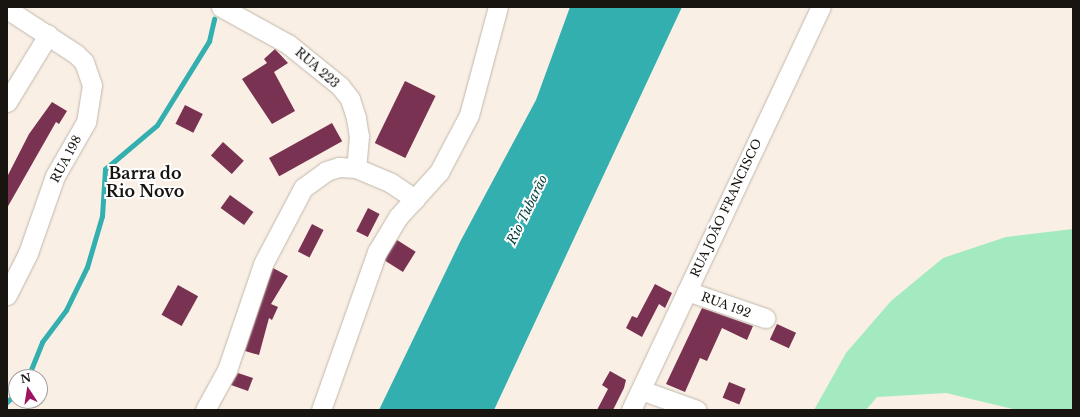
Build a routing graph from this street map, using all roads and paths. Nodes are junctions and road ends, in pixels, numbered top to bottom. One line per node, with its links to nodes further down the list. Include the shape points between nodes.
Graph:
1 (221, 7): 7 (street, RUA 223, via 288,44 340,86 350,99 356,118 359,136)
2 (498, 7): 8 (street, via 470,115 439,172)
3 (821, 7): 9 (street, RUA JOÃO FRANCISCO)
4 (7, 8): 5 (street, RUA 198)
5 (48, 35): 6 (street); 10 (street, RUA 198, via 84,62 92,85 92,97 86,122 55,176 28,254)
6 (7, 102)
7 (356, 168): 8 (street, via 391,183); 13 (street, via 339,167 315,177 291,206 254,286 227,370)
8 (415, 199): 14 (street, via 389,228 377,252)
9 (687, 291): 11 (street, RUA 192); 12 (street, RUA JOÃO FRANCISCO)
10 (7, 295)
11 (765, 318)
12 (640, 390): 15 (street, RUA JOÃO FRANCISCO); 16 (street)
13 (205, 410)
14 (321, 410)
15 (631, 410)
16 (697, 410)

